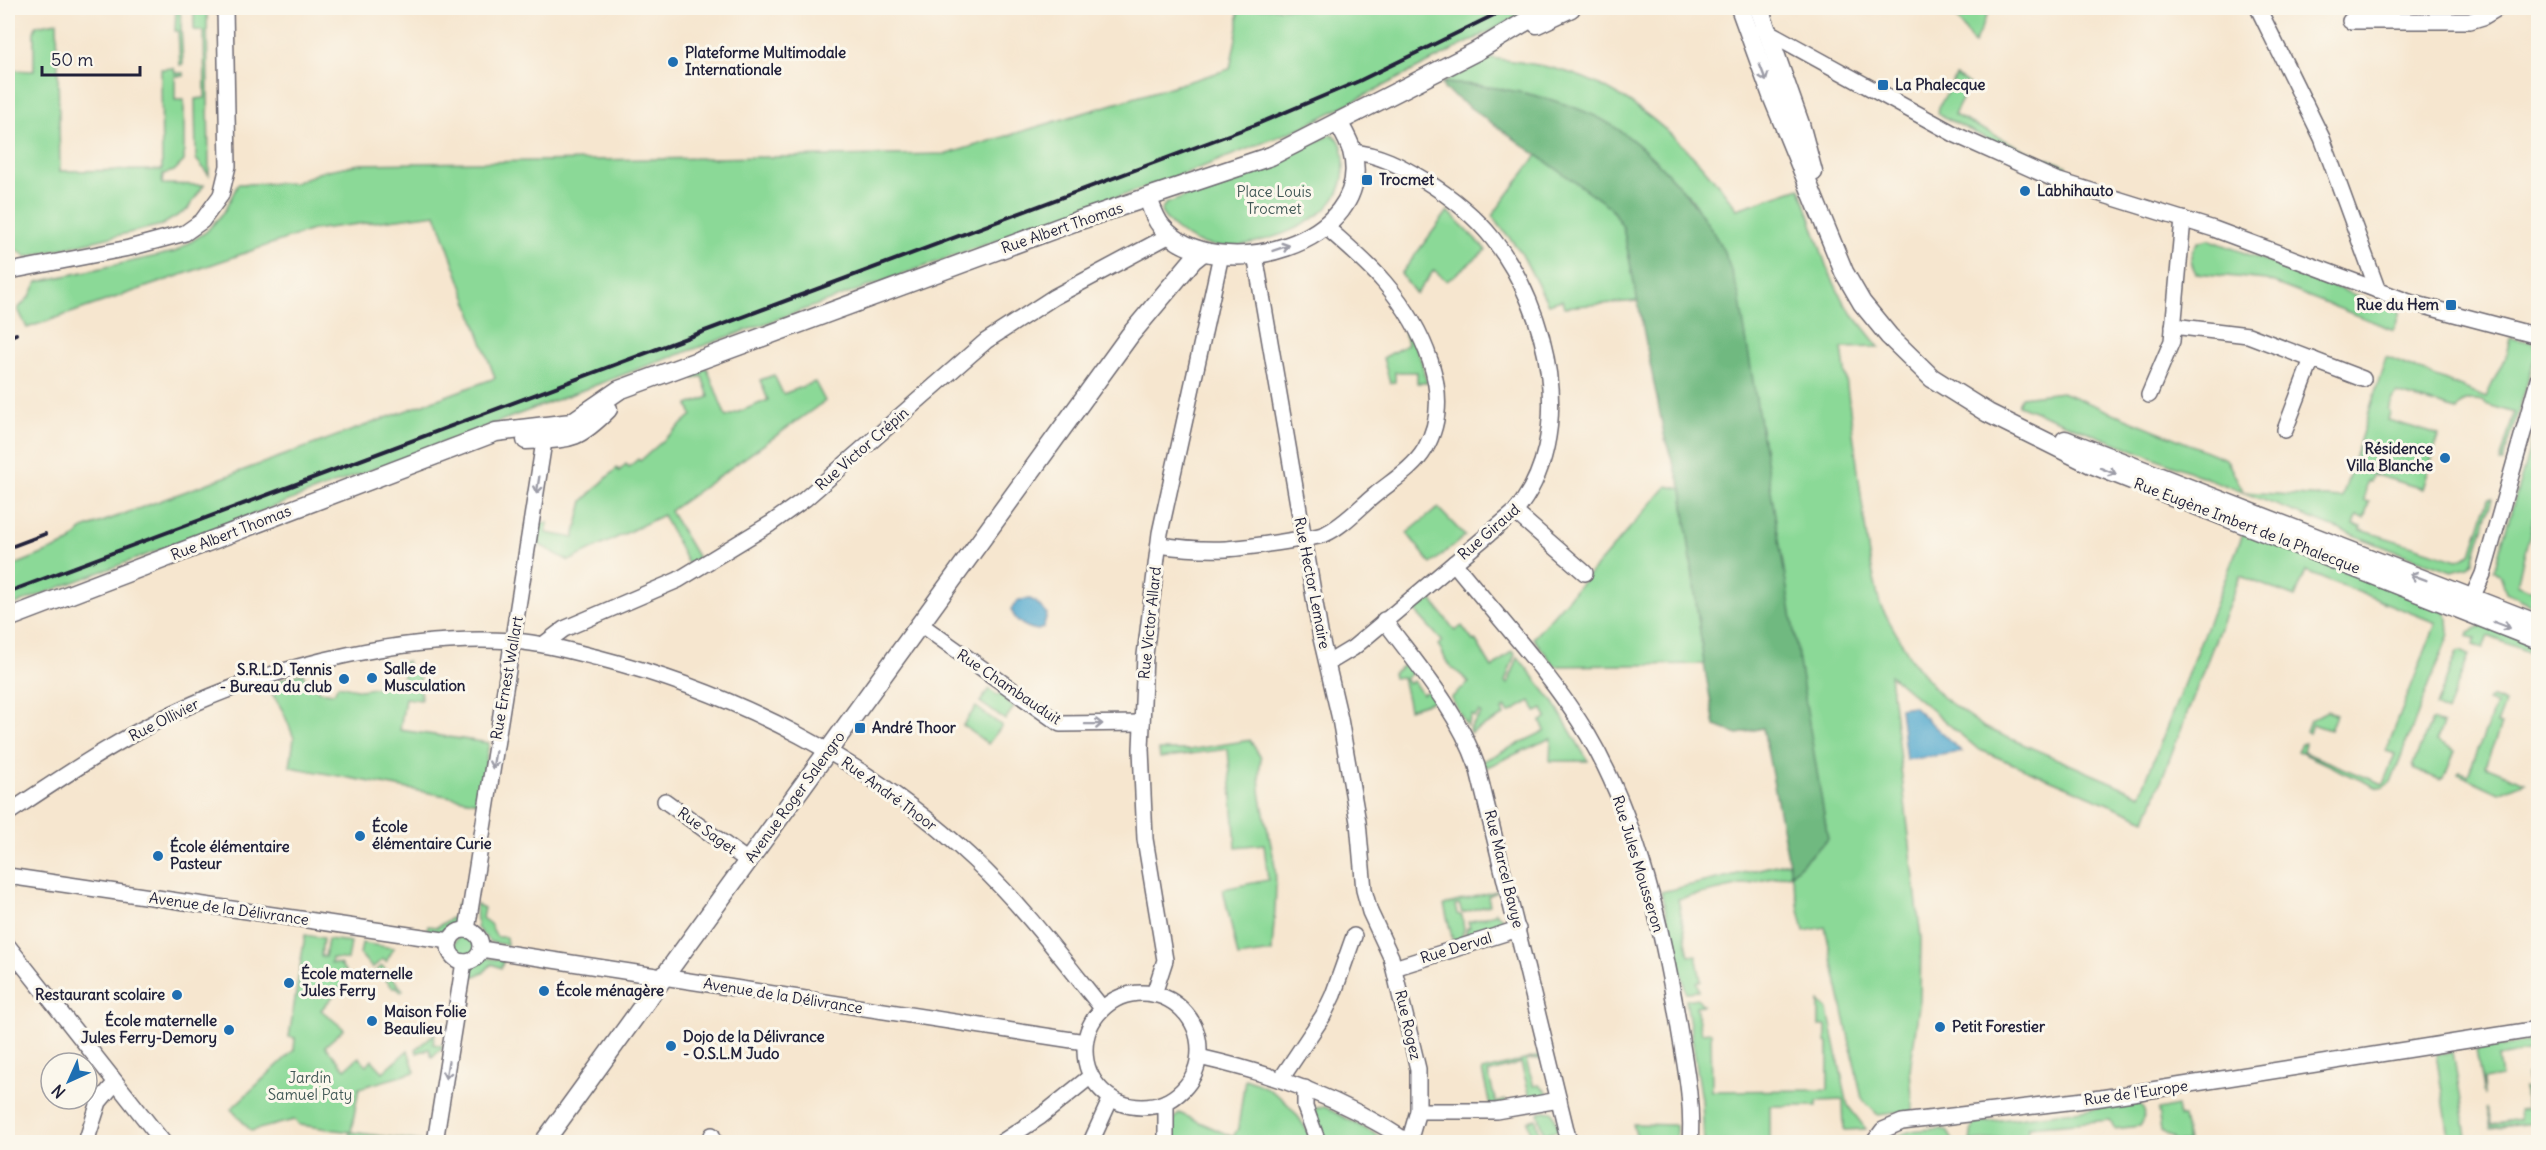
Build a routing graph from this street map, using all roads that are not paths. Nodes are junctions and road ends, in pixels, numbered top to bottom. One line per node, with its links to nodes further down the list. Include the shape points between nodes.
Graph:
1 (225, 8): 21 (street, via 228,166 221,195 202,221 185,232 129,248)
2 (1548, 8): 10 (street, Rue Albert Thomas)
3 (1571, 8): 10 (street, Rue Albert Thomas)
4 (1759, 8): 9 (street, Rue Eugène Imbert de la Phalecque)
5 (2258, 8): 22 (street, via 2322,138)
6 (2498, 8): 8 (street, via 2470,21)
7 (1741, 13): 9 (street); 18 (street, Rue Eugène Imbert de la Phalecque, one-way to 18)
8 (2350, 21)
9 (1768, 32): 14 (street, via 1982,148 2056,180); 18 (street, Rue Eugène Imbert de la Phalecque, via 1800,124)
10 (1475, 52): 11 (street, Rue Albert Thomas)
11 (1338, 122): 12 (street); 13 (street, Rue Albert Thomas, via 1247,166)
12 (1352, 152): 15 (street, via 1353,176 1347,197); 32 (street, Rue Giraud, via 1382,157 1450,198 1494,240 1524,288 1545,355 1550,408 1543,461 1530,492)
13 (1148, 198): 16 (street, via 1158,223); 31 (street, Rue Albert Thomas, via 612,394 577,421)
14 (2183, 219): 22 (street); 23 (street)
15 (1325, 226): 20 (street, one-way to 15, via 1305,239); 33 (street, via 1383,280 1409,316 1430,362 1437,410 1425,448 1408,468 1331,530)
16 (1176, 239): 17 (street); 24 (street, Avenue Roger Salengro, via 1182,253); 44 (street, Rue Victor Crépin, via 1054,297 986,341 810,495 770,524 678,580 564,629)
17 (1203, 252): 19 (street); 24 (street, Avenue Roger Salengro)
18 (1835, 252): 37 (street, Rue Eugène Imbert de la Phalecque, via 1862,303 1888,336 1925,372 1962,398 2091,464)
19 (1221, 255): 20 (street); 34 (street, Rue Victor Allard)
20 (1255, 255): 33 (street, Rue Hector Lemaire)
21 (15, 270)
22 (2378, 291): 25 (street)
23 (2174, 326): 26 (street, via 2240,333); 29 (street, via 2170,350)
24 (1130, 335): 40 (street, Avenue Roger Salengro)
25 (2538, 336)
26 (2312, 359): 27 (street); 30 (street)
27 (2363, 379)
28 (2538, 380): 37 (street, via 2482,574)
29 (2150, 395)
30 (2285, 430)
31 (546, 433): 38 (street, Rue Albert Thomas, via 503,430); 43 (street, Rue Ernest Wallart, one-way to 43)
32 (1515, 512): 35 (street, Rue Giraud); 36 (street)
33 (1303, 538): 34 (street, via 1233,550); 45 (street, Rue Hector Lemaire)
34 (1159, 544): 46 (street, Rue Victor Allard, via 1148,626)
35 (1454, 563): 39 (street, Rue Giraud); 85 (street, Rue Jules Mousseron, via 1573,711 1616,792 1639,858 1668,967 1689,1092)
36 (1586, 573)
37 (2469, 605): 41 (street, Rue Eugène Imbert de la Phalecque); 42 (street, Rue Eugène Imbert de la Phalecque, one-way to 42)
38 (8, 618)
39 (1384, 620): 45 (street, Rue Giraud, via 1349,652); 53 (street, Rue Marcel Bavye, via 1450,709 1472,750)
40 (920, 624): 46 (street, Rue Chambauduit, one-way to 46, via 1060,724); 47 (street, Avenue Roger Salengro)
41 (2538, 624)
42 (2538, 640)
43 (513, 641): 44 (street, Rue André Thoor); 49 (street, Rue Ollivier, via 391,648 264,677 148,726); 54 (street, Rue Ernest Wallart, one-way to 54)
44 (544, 644): 47 (street, Rue André Thoor, via 644,670 715,695)
45 (1328, 663): 52 (street, Rue Hector Lemaire)
46 (1142, 723): 62 (street, Rue Victor Allard, via 1146,847 1165,960)
47 (828, 751): 50 (street, Avenue Roger Salengro); 63 (street, Rue André Thoor, via 921,815 973,860 1031,920)
48 (666, 801): 50 (street, Rue Saget)
49 (8, 813)
50 (748, 861): 61 (street, Avenue Roger Salengro)
51 (8, 876): 56 (street, Avenue de la Délivrance)
52 (1370, 912): 60 (street, Rue Rogez)
53 (1518, 929): 60 (street, Rue Derval); 72 (street, Rue Marcel Bavye)
54 (467, 930): 56 (street, via 454,934); 58 (street, via 480,938)
55 (1354, 936): 68 (street, via 1333,995)
56 (450, 941): 59 (street, via 450,952)
57 (8, 946): 69 (street)
58 (481, 949): 59 (street, via 477,958); 61 (street, Avenue de la Délivrance)
59 (464, 962): 77 (street, one-way to 77)
60 (1394, 968): 74 (street, Rue Rogez, via 1417,1059)
61 (664, 977): 65 (street, Avenue de la Délivrance); 78 (street, Avenue Roger Salengro)
62 (1154, 994): 63 (street, via 1125,995); 66 (street, via 1177,1005 1193,1024)
63 (1102, 1008): 65 (street)
64 (2538, 1029): 86 (street, Rue de l'Europe, via 2102,1098 1902,1122 1883,1130)
65 (1085, 1042): 67 (street)
66 (1199, 1057): 68 (street); 73 (street, via 1185,1088)
67 (1091, 1076): 71 (street); 79 (street)
68 (1281, 1079): 70 (street)
69 (115, 1083): 75 (street, via 99,1102); 76 (street)
70 (1305, 1088): 82 (street, via 1305,1107); 83 (street, via 1360,1113)
71 (1111, 1098): 73 (street, via 1142,1107); 80 (street)
72 (1559, 1100): 74 (street, via 1506,1110); 84 (street, Rue Marcel Bavye)
73 (1166, 1102): 81 (street)
74 (1418, 1111): 83 (street, Rue Rogez)
75 (86, 1143)
76 (163, 1143)
77 (435, 1143)
78 (544, 1143)
79 (1002, 1143)
80 (1091, 1143)
81 (1166, 1143)
82 (1318, 1143)
83 (1409, 1143)
84 (1569, 1143)
85 (1689, 1143)
86 (1875, 1143)

